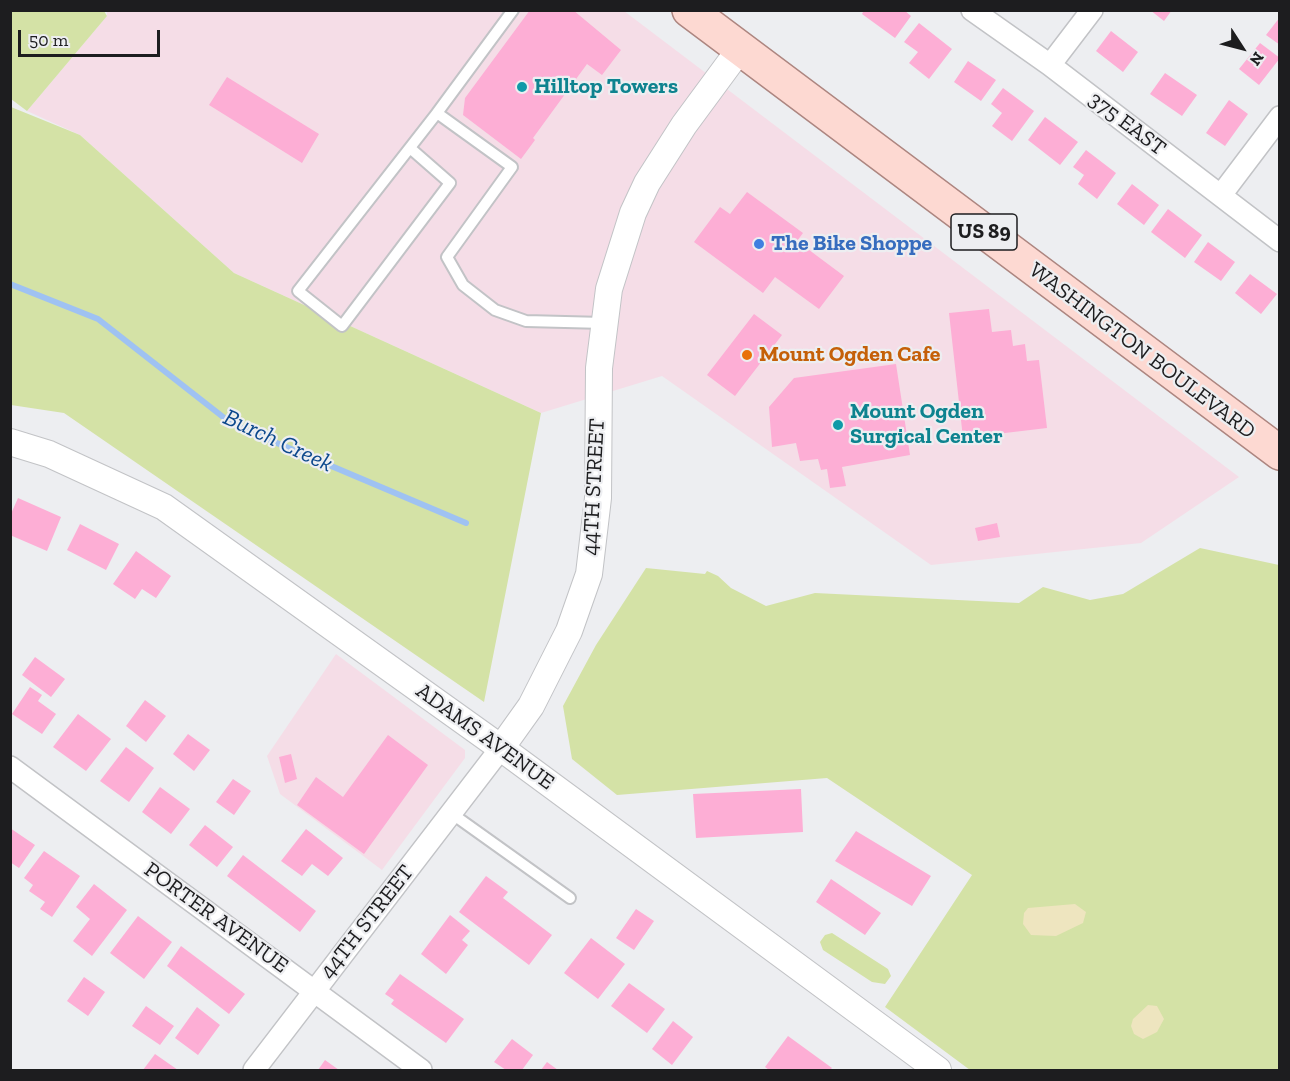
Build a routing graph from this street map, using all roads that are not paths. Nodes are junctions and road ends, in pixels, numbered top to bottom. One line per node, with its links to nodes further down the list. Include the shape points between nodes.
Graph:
1 (513, 10): 7 (lane)
2 (689, 10): 5 (main road, WASHINGTON BOULEVARD / US 89)
3 (972, 10): 6 (street, 375 EAST)
4 (1092, 10): 6 (street)
5 (740, 49): 12 (street, 44TH STREET, via 647,183 633,213 609,289); 14 (main road, WASHINGTON BOULEVARD / US 89)
6 (1050, 65): 10 (street, 375 EAST)
7 (436, 113): 9 (lane); 12 (lane, via 512,166 447,257 463,285 495,310 526,321)
8 (1280, 117): 10 (street)
9 (410, 148): 9 (lane, via 298,291 342,326 450,183)
10 (1221, 195): 11 (street, 375 EAST)
11 (1280, 241)
12 (605, 323): 15 (street, 44TH STREET, via 599,368 598,498 589,574 569,631 531,705)
13 (10, 442): 15 (street, ADAMS AVENUE, via 49,454 164,507)
14 (1280, 453)
15 (501, 748): 17 (street, 44TH STREET); 22 (street, ADAMS AVENUE)
16 (10, 767): 19 (street, PORTER AVENUE)
17 (451, 813): 18 (lane); 19 (street, 44TH STREET)
18 (570, 898)
19 (315, 990): 20 (street, 44TH STREET); 21 (street, PORTER AVENUE)
20 (254, 1071)
21 (421, 1071)
22 (938, 1071)

